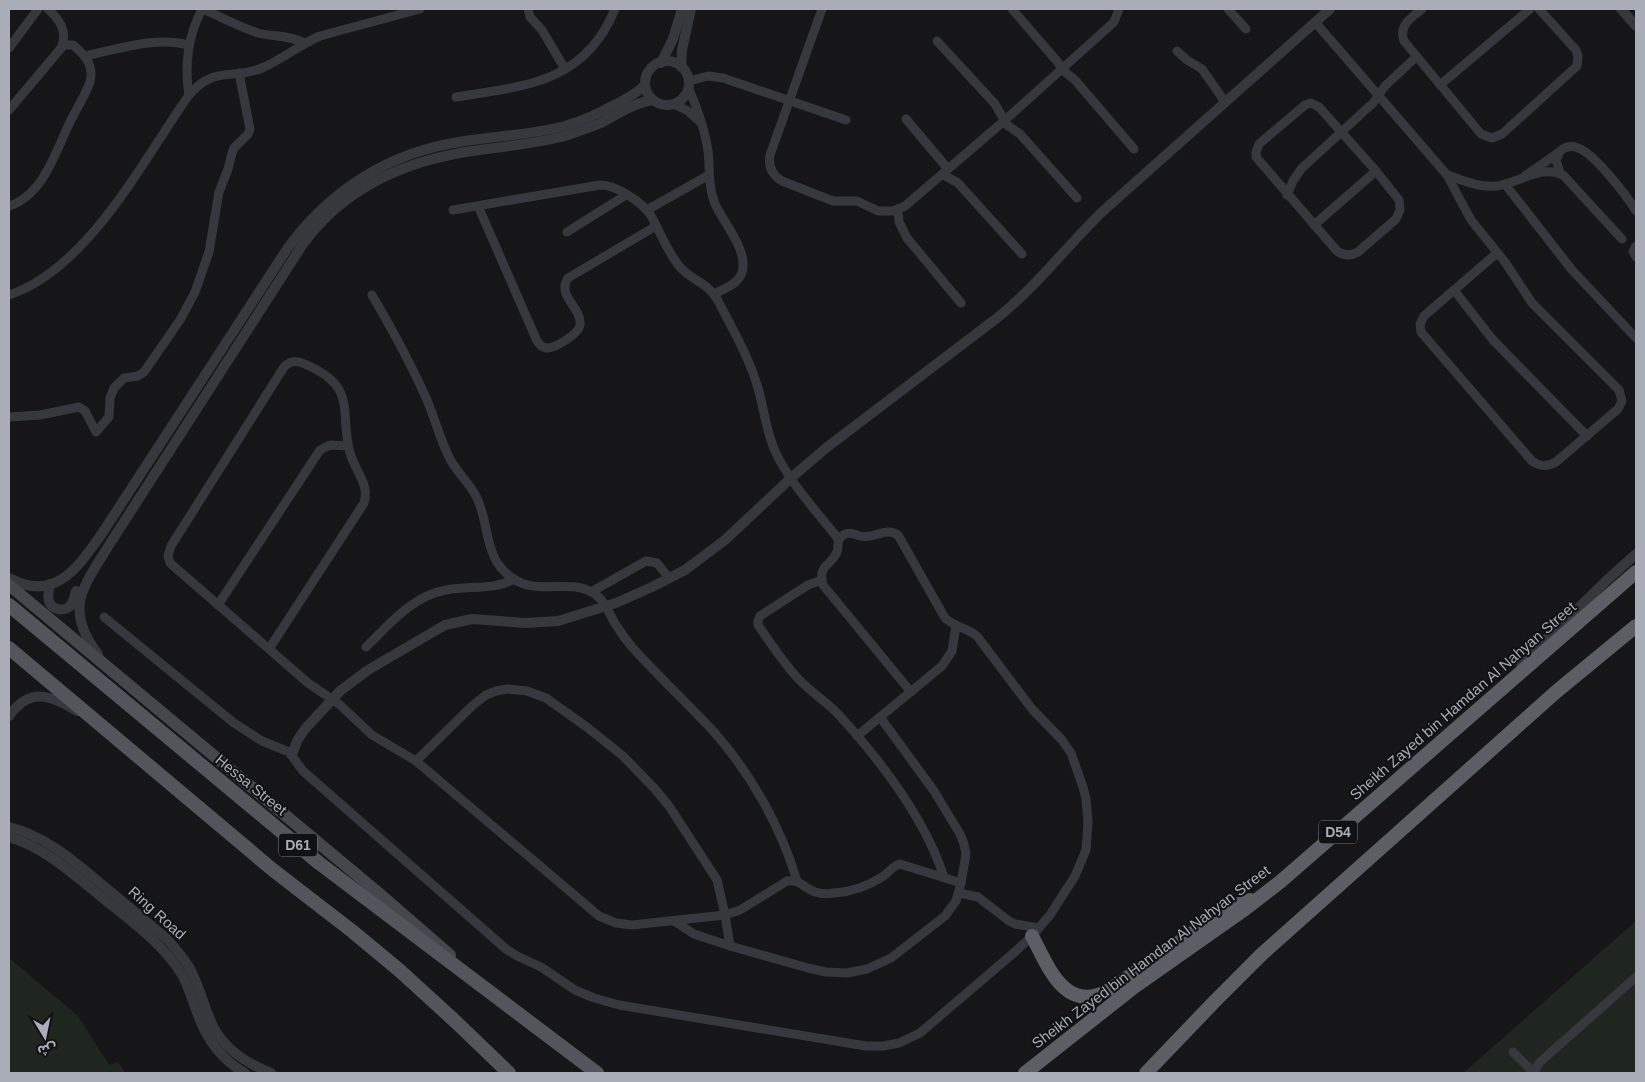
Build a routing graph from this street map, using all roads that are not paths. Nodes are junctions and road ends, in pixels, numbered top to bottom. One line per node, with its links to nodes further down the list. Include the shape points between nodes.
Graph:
1 (38, 9): 25 (street)
2 (48, 9): 23 (street, via 62,26)
3 (203, 9): 22 (street, via 249,30 290,37); 24 (street)
4 (420, 9): 22 (street, via 329,33)
5 (528, 9): 31 (street, via 530,17)
6 (615, 9): 31 (street, via 596,42)
7 (682, 9): 29 (street, via 673,39)
8 (691, 9): 30 (street)
9 (822, 9): 41 (street)
10 (1012, 9): 32 (street)
11 (1119, 9): 32 (street, via 1114,22)
12 (1228, 9): 20 (street)
13 (1330, 9): 18 (street)
14 (1422, 9): 28 (street, via 1402,30 1404,41)
15 (1530, 9): 36 (street)
16 (1540, 9): 36 (street, via 1576,50 1578,63 1502,134 1492,138 1481,134)
17 (1621, 9): 19 (street)
18 (1315, 22): 38 (street); 42 (street)
19 (1636, 26)
20 (1246, 29)
21 (937, 41): 47 (street, via 995,104)
22 (304, 43): 33 (street, via 264,67)
23 (62, 45): 27 (street, via 73,45); 44 (street)
24 (189, 45): 27 (street, via 158,42); 37 (street)
25 (9, 48)
26 (1177, 51): 42 (street, via 1202,69)
27 (85, 56): 62 (street, via 91,68 90,82 55,154 33,190)
28 (1416, 57): 36 (street); 38 (street)
29 (660, 62): 30 (street); 34 (street, via 649,71)
30 (681, 67): 35 (street, via 686,72)
31 (566, 69): 39 (street, via 529,85)
32 (1063, 69): 47 (street); 50 (street)
33 (239, 73): 37 (street, via 212,77); 82 (street, via 250,129 234,148 219,192 205,266 180,320 144,372 124,378 114,388 109,417 96,432 85,411 79,407)
34 (645, 84): 40 (street); 86 (street, via 625,100 578,122 425,150 377,169 340,192 306,224 287,249)
35 (689, 85): 41 (street, via 701,77 716,77); 43 (street, via 684,98); 48 (street)
36 (1440, 85)
37 (189, 95): 78 (street, via 132,181 92,233 47,276)
38 (1378, 95): 49 (street); 56 (street)
39 (456, 97)
40 (653, 100): 43 (street, via 662,105); 88 (street, via 562,136 450,155 414,165 377,180 344,201 324,218 303,244)
41 (789, 101): 46 (street); 64 (street, via 770,160 775,176 833,200 857,201 883,212)
42 (1225, 102): 85 (street, via 1102,212 1016,303)
43 (674, 104): 48 (street)
44 (9, 110)
45 (906, 119): 52 (street)
46 (846, 120)
47 (1004, 121): 52 (street); 61 (street, via 1020,134)
48 (700, 122): 55 (street, via 707,145)
49 (1341, 132): 53 (street); 60 (street, via 1301,169); 60 (street, via 1319,107 1311,103 1260,144 1257,160)
50 (1134, 149)
51 (1558, 154): 54 (street, via 1556,163); 57 (street); 67 (street, via 1568,147 1583,150 1611,178)
52 (945, 171): 64 (street); 74 (street)
53 (1376, 171): 68 (street); 68 (street, via 1400,200 1396,219 1358,252 1348,255 1337,251)
54 (1560, 173): 57 (street, via 1548,171); 71 (street)
55 (709, 175): 66 (street); 77 (street, via 715,204 738,246 743,267 741,276 734,283)
56 (1448, 175): 58 (street, via 1480,186); 73 (street, via 1468,214)
57 (1520, 180): 58 (street)
58 (1506, 184): 81 (street, via 1572,270)
59 (626, 195): 63 (street, via 600,185); 66 (street); 70 (street)
60 (1288, 195): 68 (street)
61 (1077, 198)
62 (9, 206)
63 (478, 206): 65 (street); 69 (street, via 537,341 546,348 574,335 579,329 579,317 564,289 568,278)
64 (898, 209): 80 (street, via 907,238)
65 (453, 210)
66 (647, 210): 69 (street)
67 (1636, 211)
68 (1314, 225)
69 (656, 226): 77 (street, via 679,266)
70 (567, 232)
71 (1622, 238)
72 (1636, 246): 75 (street, via 1633,251)
73 (1497, 252): 76 (street); 83 (street, via 1539,310 1619,390 1622,397 1620,407)
74 (1022, 254)
75 (1636, 257)
76 (1454, 290): 83 (street, via 1494,340); 83 (street, via 1424,316 1421,332 1532,461 1544,466 1552,464)
77 (714, 294): 85 (street, via 750,366 769,436)
78 (9, 295)
79 (372, 295): 94 (street, via 427,400 449,456 478,500 496,560)
80 (961, 302)
81 (1636, 338)
82 (9, 417)
83 (1587, 436)
84 (348, 446): 100 (street, via 327,446 318,453); 100 (street, via 345,407 337,386 321,371 298,362 284,367 169,550 172,565); 106 (street, via 364,483 364,503)
85 (791, 478): 87 (street); 93 (street, via 713,551)
86 (101, 535): 88 (street); 96 (street, via 75,569)
87 (839, 540): 95 (street, via 837,552 824,568); 103 (street, via 848,533 865,537 886,531 896,533 942,614)
88 (111, 542): 90 (street)
89 (1636, 554): 117 (street, via 1405,768)
90 (101, 559): 96 (street, via 83,578 68,608 59,610 51,605 48,596); 108 (street, via 82,593 79,613 86,638)
91 (1636, 572): 117 (highway, Sheikh Zayed bin Hamdan Al Nahyan Street / D54)
92 (9, 578): 96 (street, via 27,585)
93 (669, 578): 98 (street, via 657,564 646,562); 101 (street)
94 (514, 579): 98 (street, via 533,587 575,588); 107 (street, via 497,586 446,590 428,596 405,609)
95 (822, 580): 109 (street); 114 (street, via 808,585 760,616 758,623 794,675 830,706)
96 (50, 584)
97 (9, 585): 108 (main road)
98 (591, 592): 101 (street)
99 (9, 605): 129 (main road, Hessa Street / D61, via 319,862)
100 (218, 605): 106 (street)
101 (606, 607): 110 (street, via 547,622 526,624 481,619 454,622 368,670); 121 (street, via 627,641 714,732 741,768 777,830)
102 (104, 617): 115 (street, via 234,723)
103 (956, 626): 109 (street, via 954,645 945,662); 126 (street, via 977,636 1032,709 1062,740 1074,760 1083,787 1088,822 1083,859 1070,884)
104 (1636, 626): 136 (highway, D54, via 1557,691 1284,935)
105 (9, 648): 113 (main road, D61)
106 (269, 648): 110 (street, via 308,683)
107 (366, 648)
108 (107, 667): 129 (main road, via 450,955 507,999)
109 (911, 692): 112 (street)
110 (332, 699): 115 (street, via 305,729); 116 (street, via 372,735)
111 (9, 716): 113 (street, via 20,702 42,696 57,700)
112 (880, 716): 114 (street); 122 (street, via 917,766 960,834 966,854)
113 (100, 726): 133 (main road, D61, via 399,970)
114 (857, 736): 120 (street, via 922,825)
115 (292, 755): 126 (street, via 302,771 506,949 542,967 575,990 610,1003 858,1046 883,1046 906,1040 926,1029)
116 (416, 761): 124 (street, via 486,695 507,689 540,695 606,742 654,788 714,874); 125 (street, via 600,916 624,925)
117 (1392, 785): 123 (highway, Sheikh Zayed bin Hamdan Al Nahyan Street / D54)
118 (9, 827): 132 (street, Ring Road, via 22,830 66,855 167,939 189,967 214,1028 225,1043 241,1058)
119 (9, 837): 131 (street, Ring Road, via 54,859 160,947 181,974 210,1041 228,1062)
120 (944, 878): 121 (street, via 900,864 878,879 842,892 818,893); 122 (street)
121 (797, 881): 124 (street, via 784,883 740,910)
122 (960, 888): 126 (street, via 1008,921); 127 (street, via 951,908 938,922 891,958 862,970 847,973 817,970)
123 (1259, 899): 126 (highway, via 1229,908 1109,990 1092,997 1072,994 1058,983); 135 (highway, Sheikh Zayed bin Hamdan Al Nahyan Street / D54, via 1134,987)
124 (725, 915): 125 (street); 127 (street)
125 (674, 921): 127 (street, via 694,934)
126 (1036, 932)
127 (730, 946)
128 (1636, 978): 137 (street, via 1540,1062)
129 (527, 1022): 134 (main road, Hessa Street / D61)
130 (1513, 1052): 137 (street)
131 (245, 1073)
132 (271, 1073)
133 (509, 1073)
134 (596, 1073)
135 (1025, 1073)
136 (1146, 1073)
137 (1534, 1073)

